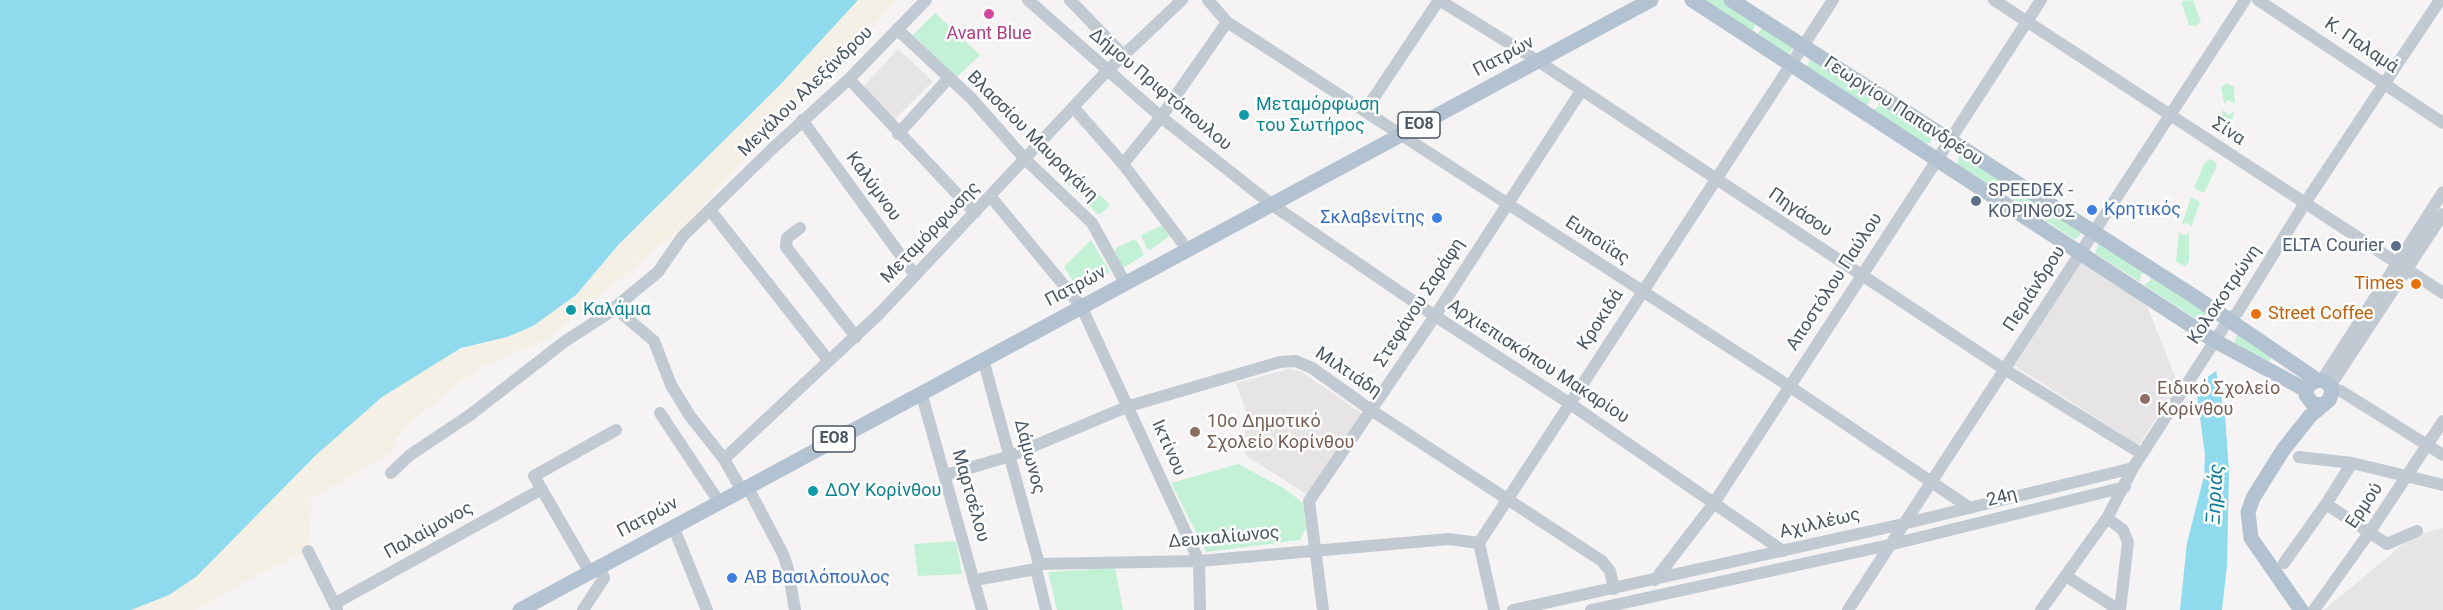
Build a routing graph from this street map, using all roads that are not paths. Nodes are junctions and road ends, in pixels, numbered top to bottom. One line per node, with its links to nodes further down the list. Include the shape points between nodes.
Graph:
1 (926, 0): 19 (street, Μεγάλου Αλεξάνδρου)
2 (1028, 0): 24 (street, Δήμου Πριφτόπουλου)
3 (1182, 0): 21 (street, Μεταμόρφωσης)
4 (1208, 0): 18 (street, Ευποιΐας)
5 (1439, 0): 22 (street, Πηγάσου); 30 (street)
6 (1651, 0): 16 (main road, Πατρών / ΕΟ8)
7 (1692, 0): 23 (main road, Γεωργίου Παπανδρέου)
8 (1731, 0): 20 (main road, Γεωργίου Παπανδρέου)
9 (1833, 0): 20 (street, Κροκιδά)
10 (1994, 0): 17 (street, Σίνα)
11 (2041, 0): 17 (street, Αποστόλου Παύλου)
12 (2246, 0): 31 (street, Περιάνδρου)
13 (2258, 0): 27 (street, Κ. Παλαμά)
14 (2440, 0): 27 (street, Κολοκοτρώνη)
15 (1074, 1): 21 (street)
16 (1631, 6): 22 (main road, Πατρών / ΕΟ8)
17 (2027, 21): 31 (street, Σίνα); 37 (street, Αποστόλου Παύλου)
18 (1227, 22): 30 (street, Ευποιΐας); 32 (street)
19 (897, 29): 25 (street, Μεγάλου Αλεξάνδρου); 26 (street, Βλασσίου Μαυραγάνη)
20 (1804, 44): 23 (street, Κροκιδά); 37 (main road, Γεωργίου Παπανδρέου)
21 (1123, 55): 24 (street, Μεταμόρφωσης)
22 (1538, 61): 28 (street, Πηγάσου); 36 (main road, Πατρών / ΕΟ8)
23 (1791, 63): 38 (main road, Γεωργίου Παπανδρέου); 41 (street, Κροκιδά)
24 (1107, 71): 29 (street, Μεταμόρφωσης); 32 (street, Δήμου Πριφτόπουλου)
25 (849, 79): 33 (street, Μεγάλου Αλεξάνδρου); 35 (street)
26 (948, 79): 35 (street); 39 (street, Βλασσίου Μαυραγάνη, via 987,114)
27 (2384, 84): 34 (street, Κ. Παλαμά); 46 (street, Κολοκοτρώνη)
28 (1581, 91): 41 (street, Πηγάσου); 45 (street, Στεφάνου Σαράφη)
29 (1074, 108): 39 (street, Μεταμόρφωσης); 40 (street)
30 (1365, 111): 36 (street, Ευποιΐας)
31 (2170, 115): 46 (street, Σίνα); 51 (street, Περιάνδρου)
32 (1161, 117): 40 (street); 44 (street, Δήμου Πριφτόπουλου)
33 (802, 120): 47 (street, Μεγάλου Αλεξάνδρου); 55 (street, Καλύμνου)
34 (2443, 123)
35 (898, 134): 48 (street)
36 (1400, 135): 44 (main road, Πατρών / ΕΟ8); 45 (street, Ευποιΐας)
37 (1950, 139): 38 (street, Αποστόλου Παύλου); 51 (main road, Γεωργίου Παπανδρέου)
38 (1938, 158): 53 (main road, Γεωργίου Παπανδρέου); 56 (street, Αποστόλου Παύλου)
39 (1025, 159): 43 (street, Μεταμόρφωσης); 57 (street, Βλασσίου Μαυραγάνη, via 1092,223)
40 (1123, 164): 52 (street)
41 (1716, 178): 56 (street, Πηγάσου); 58 (street, Κροκιδά)
42 (2443, 192): 54 (street)
43 (991, 196): 48 (street, Μεταμόρφωσης); 60 (street, Ικτίνου)
44 (1271, 204): 52 (main road, Πατρών / ΕΟ8); 62 (street, Αρχιεπισκόπου Μακαρίου)
45 (1507, 204): 58 (street, Ευποιΐας); 62 (street, Στεφάνου Σαράφη)
46 (2305, 204): 54 (street, Σίνα); 63 (street, Κολοκοτρώνη)
47 (710, 210): 61 (street, Μεγάλου Αλεξάνδρου, via 677,243 658,272); 67 (street)
48 (975, 213): 55 (street, Μεταμόρφωσης)
49 (2443, 214): 54 (street)
50 (800, 228): 64 (street, via 788,238 786,247)
51 (2093, 232): 53 (street, Περιάνδρου); 63 (main road, Γεωργίου Παπανδρέου)
52 (1187, 249): 57 (main road, Πατρών / ΕΟ8)
53 (2080, 252): 65 (main road, Γεωργίου Παπανδρέου); 68 (street, Περιάνδρου)
54 (2402, 266): 59 (street, Σίνα); 70 (street)
55 (915, 275): 64 (street, Μεταμόρφωσης)
56 (1862, 275): 68 (street, Πηγάσου); 69 (street, Αποστόλου Παύλου)
57 (1125, 283): 60 (main road, Πατρών / ΕΟ8)
58 (1641, 292): 69 (street, Ευποιΐας); 72 (street, Κροκιδά)
59 (2443, 293)
60 (1081, 306): 66 (main road, Πατρών / ΕΟ8); 73 (street, Ικτίνου)
61 (615, 308): 84 (street, via 654,340 671,385); 87 (street, Μεγάλου Αλεξάνδρου, via 410,455)
62 (1435, 316): 72 (street, Αρχιεπισκόπου Μακαρίου); 74 (street, Στεφάνου Σαράφη)
63 (2229, 320): 65 (street, Κολοκοτρώνη); 70 (main road, Γεωργίου Παπανδρέου)
64 (856, 337): 67 (street, Μεταμόρφωσης)
65 (2215, 340): 70 (main road, Γεωργίου Παπανδρέου); 80 (street, Κολοκοτρώνη)
66 (983, 359): 71 (main road, Πατρών / ΕΟ8); 82 (street, Δάμωνος)
67 (828, 360): 84 (street, Μεταμόρφωσης)
68 (2004, 369): 80 (street, Πηγάσου); 90 (street, Περιάνδρου)
69 (1789, 386): 90 (street, Ευποιΐας); 97 (street, Αποστόλου Παύλου)
70 (2319, 387): 78 (main road); 78 (main road, via 2313,404 2322,405); 79 (street, Γεωργίου Παπανδρέου, via 2341,391)
71 (921, 392): 88 (street, Μαρτσέλου); 93 (main road, Πατρών / ΕΟ8)
72 (1569, 403): 95 (street, Κροκιδά); 97 (street, Αρχιεπισκόπου Μακαρίου)
73 (1129, 406): 74 (street, Μιλτιάδη, via 1287,360 1305,363); 82 (street, Μιλτιάδη); 110 (street, Ικτίνου)
74 (1371, 410): 95 (street, Μιλτιάδη); 107 (street, Στεφάνου Σαράφη, via 1310,501)
75 (660, 413): 96 (street)
76 (2443, 421): 79 (street, Ερμού)
77 (615, 430): 94 (street, via 534,476)
78 (2298, 432): 133 (main road, via 2253,498 2248,520 2256,547)
79 (2427, 445): 81 (street, Γεωργίου Παπανδρέου); 89 (street, Ερμού)
80 (2142, 454): 86 (street, Κολοκοτρώνη)
81 (2443, 455)
82 (1010, 456): 88 (street, Μιλτιάδη); 112 (street, Δάμωνος)
83 (2299, 457): 85 (street)
84 (724, 459): 93 (street)
85 (2352, 463): 89 (street); 98 (street)
86 (2133, 468): 92 (street, Κολοκοτρώνη); 99 (street, Αχιλλέως)
87 (391, 473)
88 (946, 475): 115 (street, Μαρτσέλου)
89 (2406, 476): 91 (street); 104 (street, Ερμού)
90 (1930, 482): 99 (street, Ευποιΐας); 101 (street, Περιάνδρου)
91 (2443, 485)
92 (2125, 487): 100 (street, Κολοκοτρώνη); 105 (street, 24η)
93 (744, 488): 96 (main road, Πατρών / ΕΟ8); 122 (street, via 783,554)
94 (542, 489): 113 (street); 118 (street, Παλαίμονος)
95 (1507, 500): 106 (street, Κροκιδά); 117 (street, Μιλτιάδη, via 1602,561 1610,571)
96 (719, 502): 102 (main road, Πατρών / ΕΟ8)
97 (1714, 503): 109 (street, Αρχιεπισκόπου Μακαρίου); 116 (street, Αποστόλου Παύλου)
98 (2326, 504): 104 (street); 111 (street)
99 (1970, 508): 101 (street, Αχιλλέως)
100 (2107, 518): 114 (street, Κολοκοτρώνη); 132 (street, via 2123,530 2128,542)
101 (1903, 524): 105 (street, Περιάνδρου); 109 (street, Αχιλλέως)
102 (673, 526): 113 (main road, Πατρών / ΕΟ8); 121 (street)
103 (2417, 531): 104 (street, via 2387,544)
104 (2369, 533): 134 (street, Ερμού)
105 (1891, 541): 129 (street, Αχιλλέως); 130 (street, Περιάνδρου)
106 (1479, 543): 107 (street, Δευκαλίωνος, via 1449,539); 127 (street)
107 (1314, 549): 110 (street, Δευκαλίωνος); 126 (street, Στεφάνου Σαράφη)
108 (308, 551): 118 (street)
109 (1783, 551): 116 (street, Αχιλλέως)
110 (1199, 561): 112 (street, Δευκαλίωνος); 125 (street, Ικτίνου)
111 (2284, 563)
112 (1038, 567): 115 (street, Δευκαλίωνος); 124 (street, Δάμωνος)
113 (591, 570): 119 (main road, Πατρών / ΕΟ8); 120 (street, via 604,578)
114 (2066, 576): 131 (street, Κολοκοτρώνη); 132 (street)
115 (975, 580): 123 (street, Μαρτσέλου)
116 (1655, 580): 117 (street, Αχιλλέως)
117 (1614, 589): 128 (street, Αχιλλέως)
118 (335, 607)
119 (520, 610)
120 (583, 610)
121 (707, 610)
122 (795, 610)
123 (982, 610)
124 (1046, 610)
125 (1200, 610)
126 (1323, 610)
127 (1494, 610)
128 (1514, 610)
129 (1591, 610)
130 (1848, 610)
131 (2041, 610)
132 (2119, 610)
133 (2301, 610)
134 (2314, 610)

